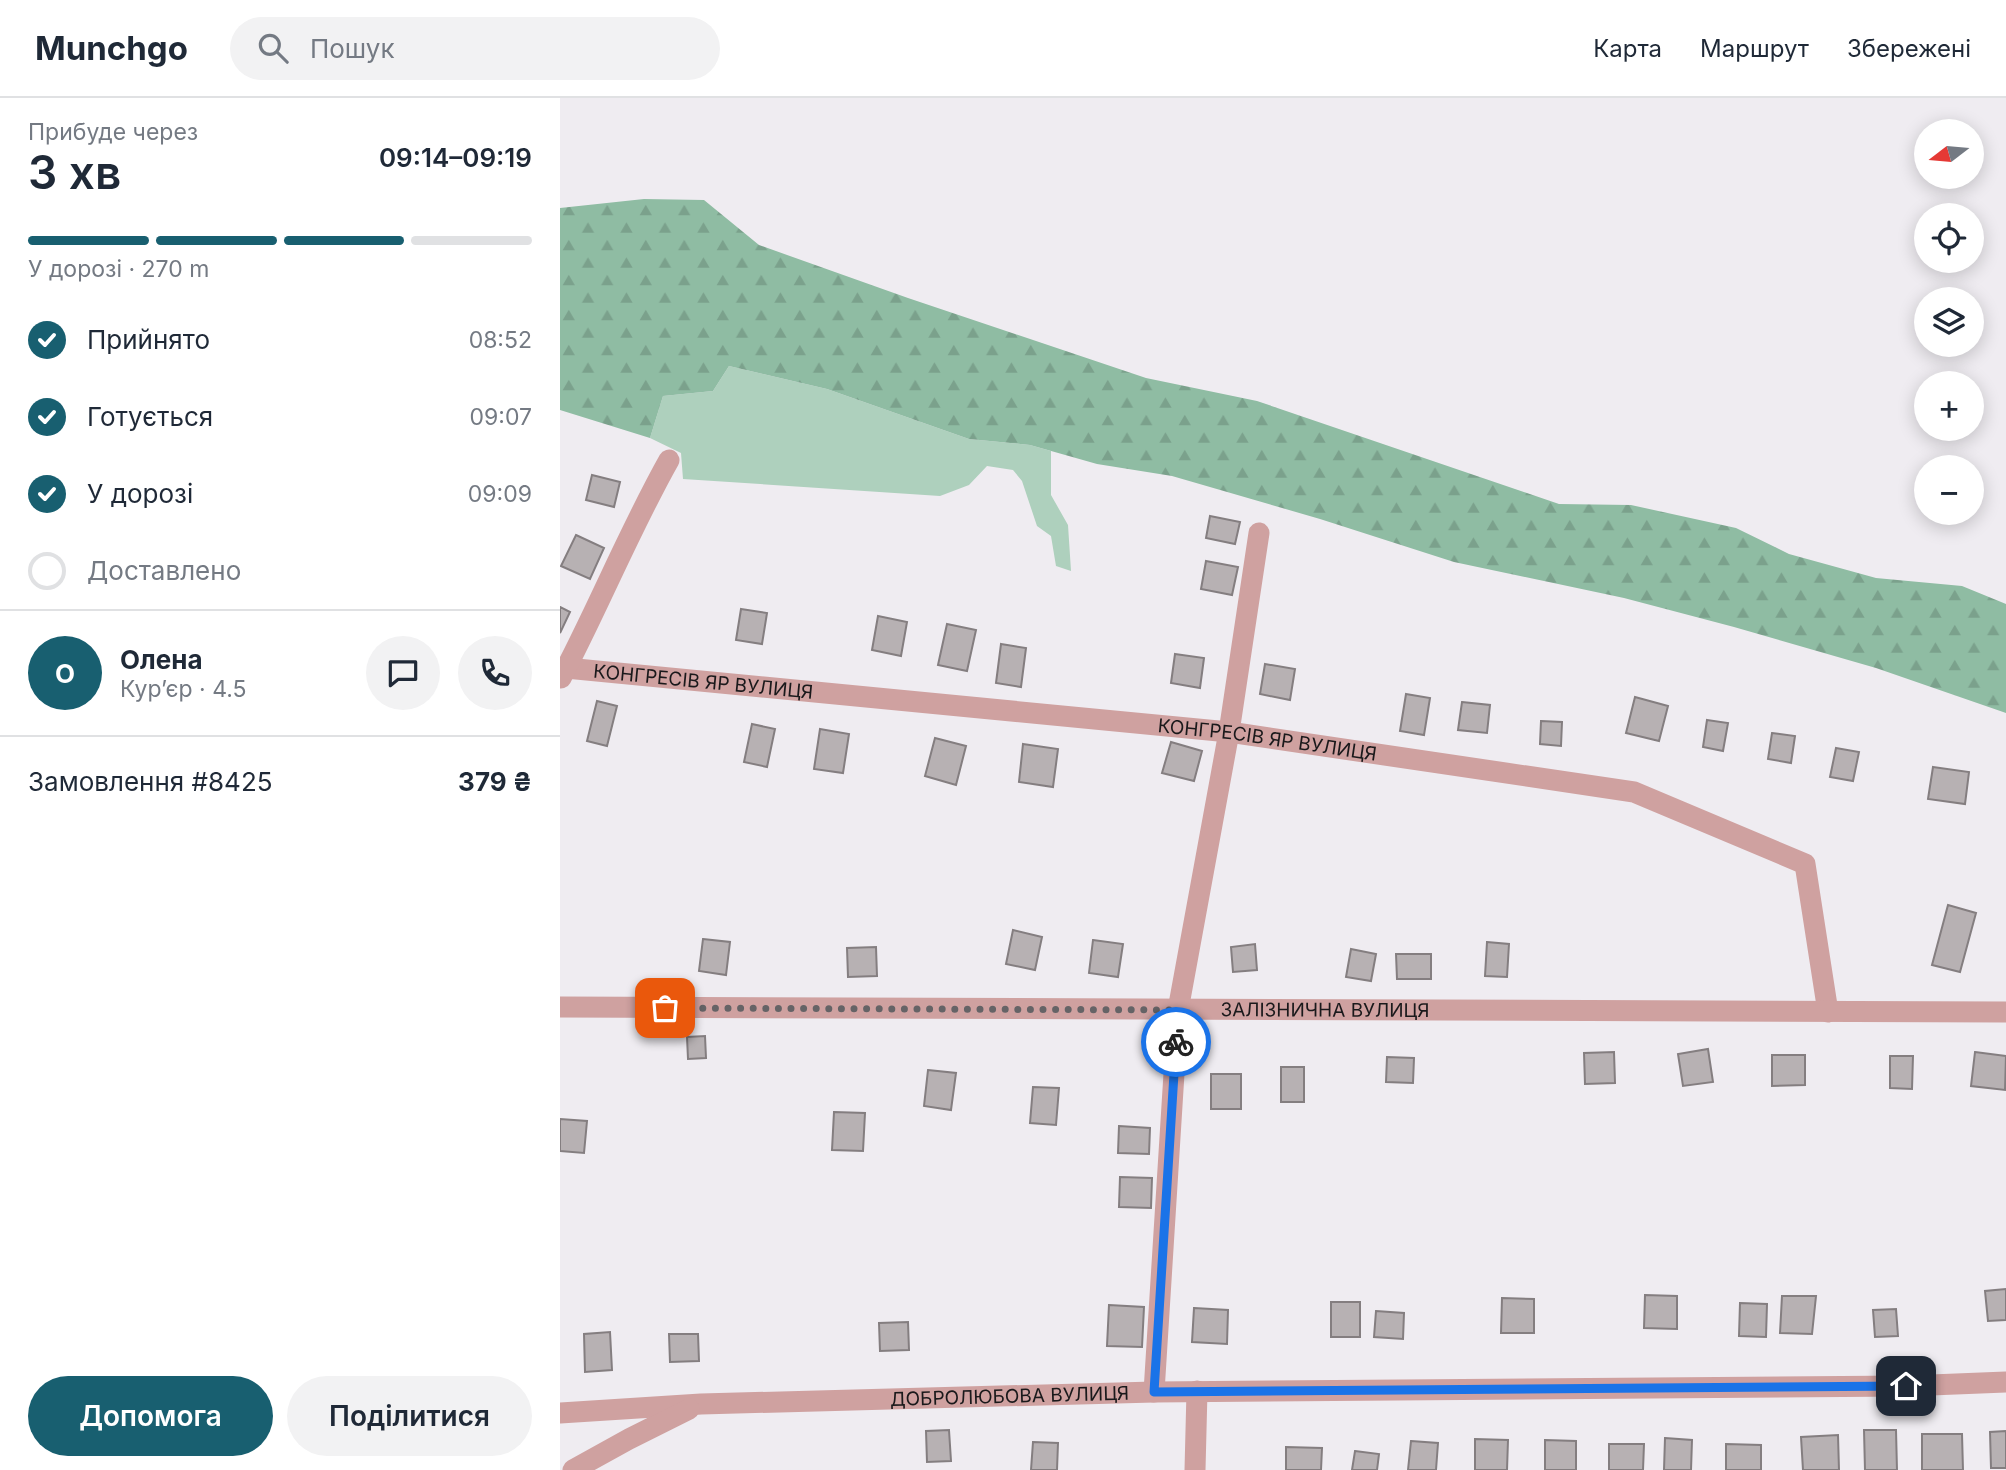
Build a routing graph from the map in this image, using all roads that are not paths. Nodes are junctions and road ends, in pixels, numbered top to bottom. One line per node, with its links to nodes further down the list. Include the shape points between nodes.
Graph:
1 (668, 460): 3 (street)
2 (1259, 533): 4 (street)
3 (563, 673): 4 (street, КОНГРЕСІВ ЯР ВУЛИЦЯ)
4 (1229, 732): 6 (street); 7 (street, КОНГРЕСІВ ЯР ВУЛИЦЯ, via 1634,792 1805,864)
5 (560, 1007): 6 (street, ЗАЛІЗНИЧНА ВУЛИЦЯ)
6 (1178, 1010): 7 (street, ЗАЛІЗНИЧНА ВУЛИЦЯ); 11 (street)
7 (1828, 1012): 8 (street, ЗАЛІЗНИЧНА ВУЛИЦЯ)
8 (2006, 1012)
9 (2006, 1382): 10 (street, ДОБРОЛЮБОВА ВУЛИЦЯ, via 1878,1387)
10 (1197, 1391): 11 (street, ДОБРОЛЮБОВА ВУЛИЦЯ); 15 (street)
11 (1154, 1392): 12 (street, ДОБРОЛЮБОВА ВУЛИЦЯ)
12 (701, 1404): 13 (street, ДОБРОЛЮБОВА ВУЛИЦЯ); 14 (street)
13 (560, 1413)
14 (573, 1470)
15 (1195, 1470)

